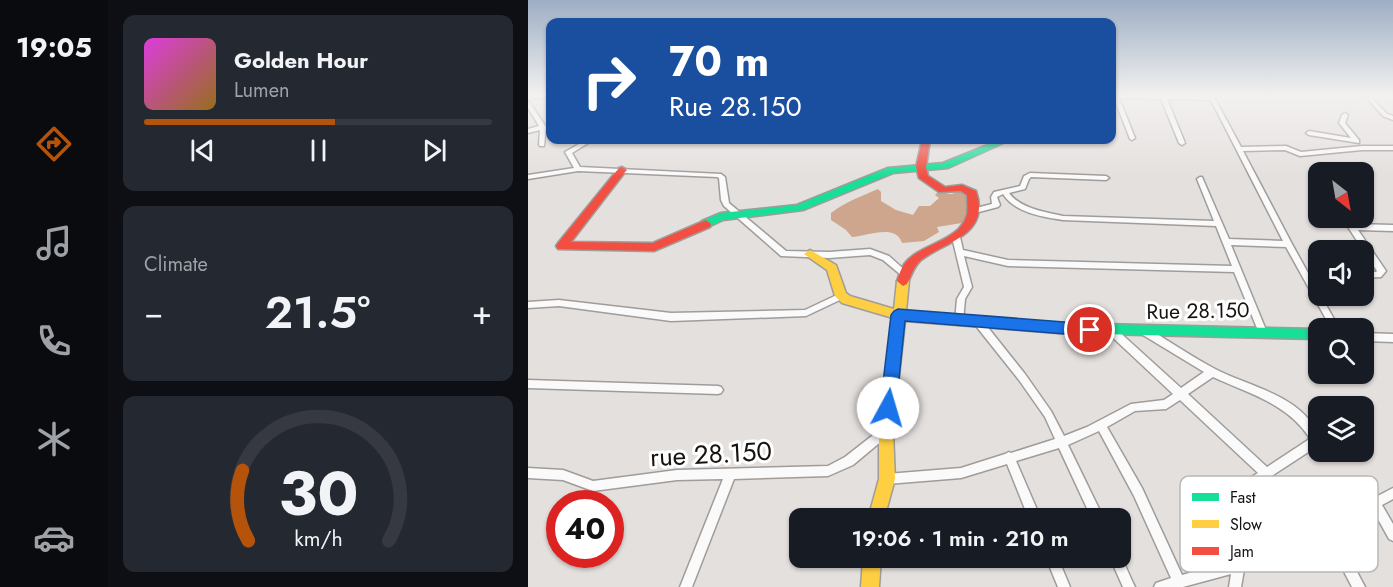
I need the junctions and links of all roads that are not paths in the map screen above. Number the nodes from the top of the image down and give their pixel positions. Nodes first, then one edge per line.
1 (540, 122) edge
2 (1125, 122) edge
3 (1173, 122) edge
4 (1226, 122) edge
5 (1342, 122) edge
6 (543, 127) junction
7 (528, 131) edge
8 (1309, 133) dead end
9 (1132, 138) dead end
10 (1357, 141) junction
11 (1182, 143) dead end
12 (583, 144) edge
13 (925, 144) edge
14 (997, 144) edge
15 (542, 145) dead end
16 (1240, 148) junction
17 (1362, 148) junction
18 (1393, 148) edge
19 (921, 167) junction
20 (578, 169) junction
21 (621, 170) junction
22 (528, 177) edge
23 (1106, 178) dead end
24 (1200, 179) dead end
25 (1005, 192) junction
26 (975, 211) junction
27 (739, 213) junction
28 (1219, 224) junction
29 (1374, 228) edge
30 (1393, 228) edge
31 (956, 237) junction
32 (1226, 242) junction
33 (1288, 244) junction
34 (959, 252) junction
35 (810, 254) junction
36 (1374, 259) edge
37 (1237, 269) junction
38 (904, 273) junction
39 (1374, 275) edge
40 (841, 296) junction
41 (528, 305) edge
42 (898, 315) junction
43 (1329, 318) edge
44 (958, 321) junction
45 (979, 323) junction
46 (1262, 330) junction
47 (1113, 332) junction
48 (1145, 332) junction
49 (1308, 333) edge
50 (1374, 337) edge
51 (1393, 338) edge
52 (1212, 372) junction
53 (528, 384) edge
54 (718, 390) dead end
55 (1183, 394) junction
56 (1101, 425) junction
57 (886, 431) junction
58 (1063, 442) junction
59 (1009, 457) junction
60 (528, 473) edge
61 (1266, 473) junction
62 (730, 476) junction
63 (1262, 476) edge
64 (887, 479) junction
65 (1393, 493) edge
66 (1378, 503) edge
67 (879, 508) edge
68 (1030, 508) edge
69 (1093, 508) edge
70 (1378, 508) edge
71 (1393, 535) edge
72 (871, 568) edge
73 (1056, 568) edge
74 (1120, 568) edge
75 (1216, 572) edge
76 (1238, 572) edge
77 (1351, 572) edge
78 (1179, 582) junction
79 (686, 587) edge
80 (870, 587) edge
81 (1064, 587) edge
82 (1129, 587) edge
83 (1160, 587) edge
84 (1234, 587) edge
85 (1359, 587) edge

1 - 6 street
2 - 9 street
3 - 11 street
4 - 16 street
5 - 10 street
6 - 7 street
6 - 15 street
8 - 10 street
10 - 17 street
12 - 20 street
13 - 19 street
14 - 19 street
16 - 17 street
16 - 33 street
17 - 18 street
19 - 26 street
19 - 27 street
20 - 21 street
20 - 22 street
21 - 27 street
21 - 27 street
23 - 25 street
24 - 28 street
25 - 26 street
25 - 28 street
26 - 31 street
27 - 35 street
28 - 32 street
29 - 30 street
31 - 34 street
31 - 38 street
32 - 33 street
32 - 37 street
33 - 43 street
34 - 37 street
34 - 44 street
35 - 38 street
35 - 40 street
36 - 39 street
37 - 46 street
38 - 42 street
40 - 41 street
40 - 42 street
42 - 44 street, Rue 28.150
42 - 57 street
44 - 45 street, Rue 28.150
45 - 47 street, Rue 28.150
45 - 58 street
46 - 48 street, Rue 28.150
46 - 49 street, Rue 28.150
47 - 48 street, Rue 28.150
47 - 55 street
48 - 52 street
50 - 51 street
52 - 55 street
52 - 61 street
53 - 54 street
55 - 56 street
55 - 61 street
56 - 58 street
56 - 78 street
57 - 62 street, rue 28.150
57 - 64 street
58 - 59 street
58 - 69 street
59 - 64 street
59 - 68 street
60 - 62 street, rue 28.150
61 - 63 street
62 - 79 street
64 - 67 street
65 - 66 street
70 - 71 street
72 - 80 street
73 - 81 street
74 - 82 street
75 - 78 street
76 - 84 street
77 - 85 street
78 - 83 street

